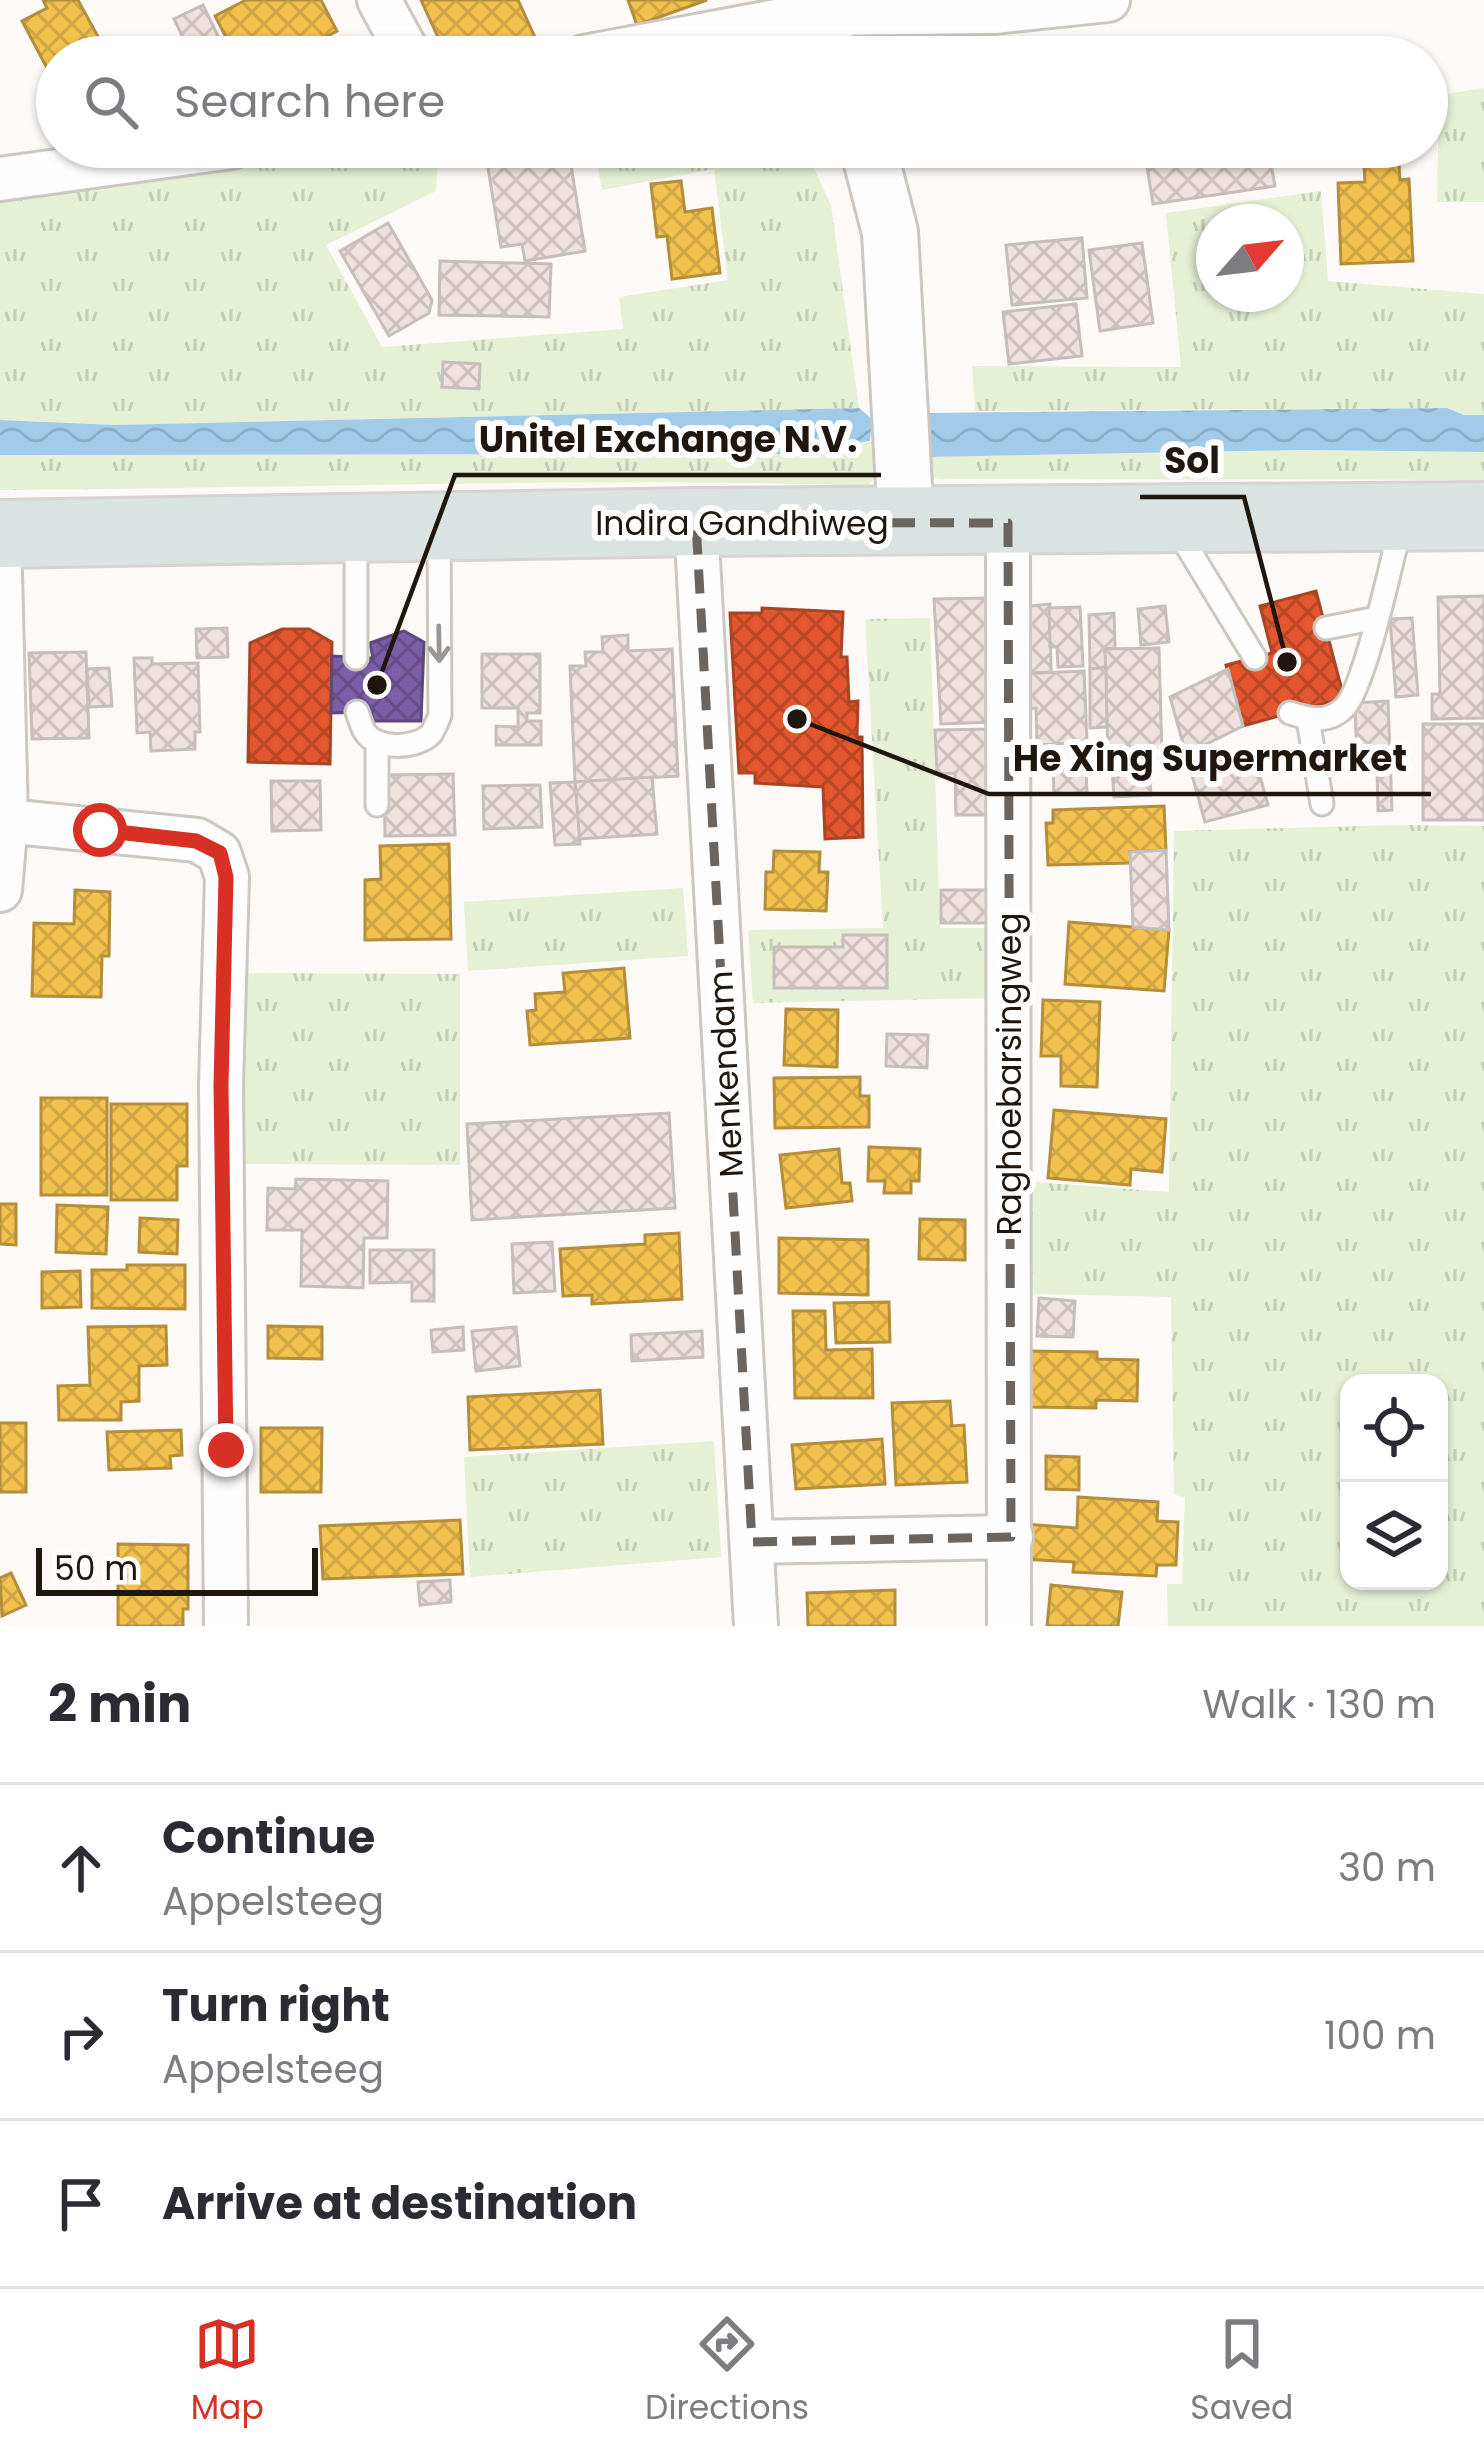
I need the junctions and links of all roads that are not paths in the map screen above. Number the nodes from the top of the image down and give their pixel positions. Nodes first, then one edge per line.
1 (379, 0) edge
2 (1108, 0) edge
3 (818, 24) edge
4 (399, 36) edge
5 (733, 36) edge
6 (80, 168) edge
7 (873, 168) edge
8 (0, 179) edge
9 (905, 503) junction
10 (1484, 516) edge
11 (1402, 518) junction
12 (1171, 521) junction
13 (696, 522) junction
14 (1008, 523) junction
15 (440, 526) junction
16 (356, 528) junction
17 (0, 534) edge
18 (0, 572) edge
19 (1377, 617) junction
20 (1326, 628) dead end
21 (1258, 649) dead end
22 (356, 658) dead end
23 (1363, 663) junction
24 (1336, 668) dead end
25 (357, 712) dead end
26 (377, 742) junction
27 (1322, 804) dead end
28 (377, 805) dead end
29 (6, 821) junction
30 (0, 890) edge
31 (1011, 1537) junction
32 (752, 1542) junction
33 (226, 1626) edge
34 (756, 1626) edge
35 (1009, 1626) edge

1 - 4 street
2 - 3 street
3 - 5 street
6 - 8 street
7 - 9 street
9 - 13 main road, Indira Gandhiweg
9 - 14 main road, Indira Gandhiweg
10 - 11 main road, Indira Gandhiweg
11 - 12 main road, Indira Gandhiweg
11 - 19 lane
12 - 14 main road, Indira Gandhiweg
12 - 21 lane
13 - 15 main road, Indira Gandhiweg
13 - 32 street, Menkendam
14 - 31 street, Raghoebarsingweg
15 - 16 main road, Indira Gandhiweg
15 -> 26 lane
16 - 17 main road, Indira Gandhiweg
16 - 22 lane
18 - 29 street
19 - 20 lane
19 - 23 lane
23 - 24 lane
23 - 27 lane
25 - 26 lane
26 - 28 lane
29 - 30 street
29 - 33 street
31 - 32 street
31 - 35 street, Raghoebarsingweg
32 - 34 street, Menkendam

